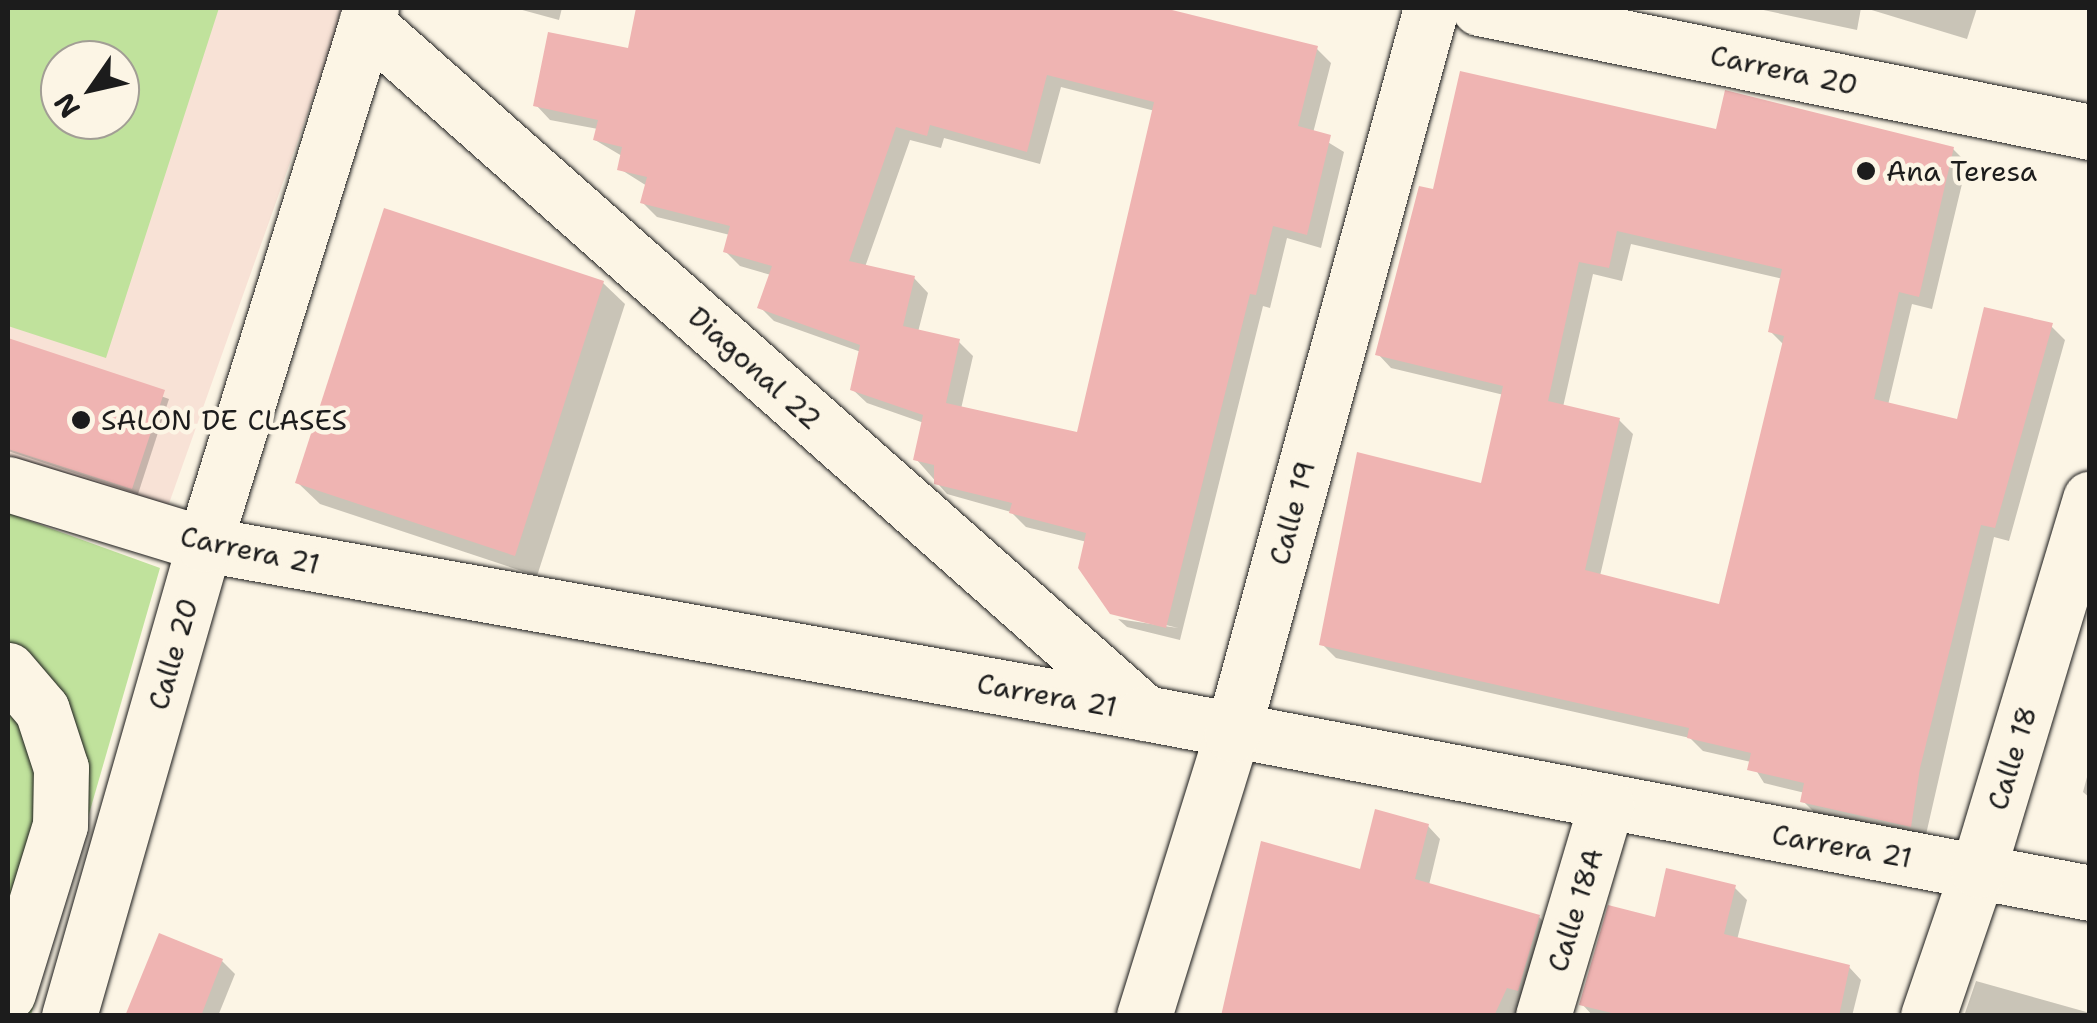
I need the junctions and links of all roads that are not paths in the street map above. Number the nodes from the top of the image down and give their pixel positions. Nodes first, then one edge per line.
1 (1431, 8) edge
2 (1478, 8) edge
3 (368, 15) edge
4 (2090, 132) edge
5 (8, 484) edge
6 (2090, 498) edge
7 (204, 544) junction
8 (8, 670) edge
9 (1144, 713) junction
10 (1232, 734) junction
11 (1606, 804) junction
12 (1978, 870) junction
13 (2090, 893) edge
14 (8, 993) edge
15 (69, 1016) edge
16 (1144, 1016) edge
17 (1543, 1016) edge
18 (1928, 1016) edge

1 - 10 street, Calle 19
2 - 4 street, Carrera 20
3 - 7 street, Calle 20
3 - 9 street, Diagonal 22
5 - 7 street, Carrera 21
6 - 12 street, Calle 18
7 - 9 street, Carrera 21
7 - 15 street, Calle 20
8 - 14 street
9 - 10 street, Carrera 21
10 - 11 street, Carrera 21
10 - 16 street, Calle 19
11 - 12 street, Carrera 21
11 - 17 street, Calle 18A
12 - 13 street, Carrera 21
12 - 18 street, Calle 18

